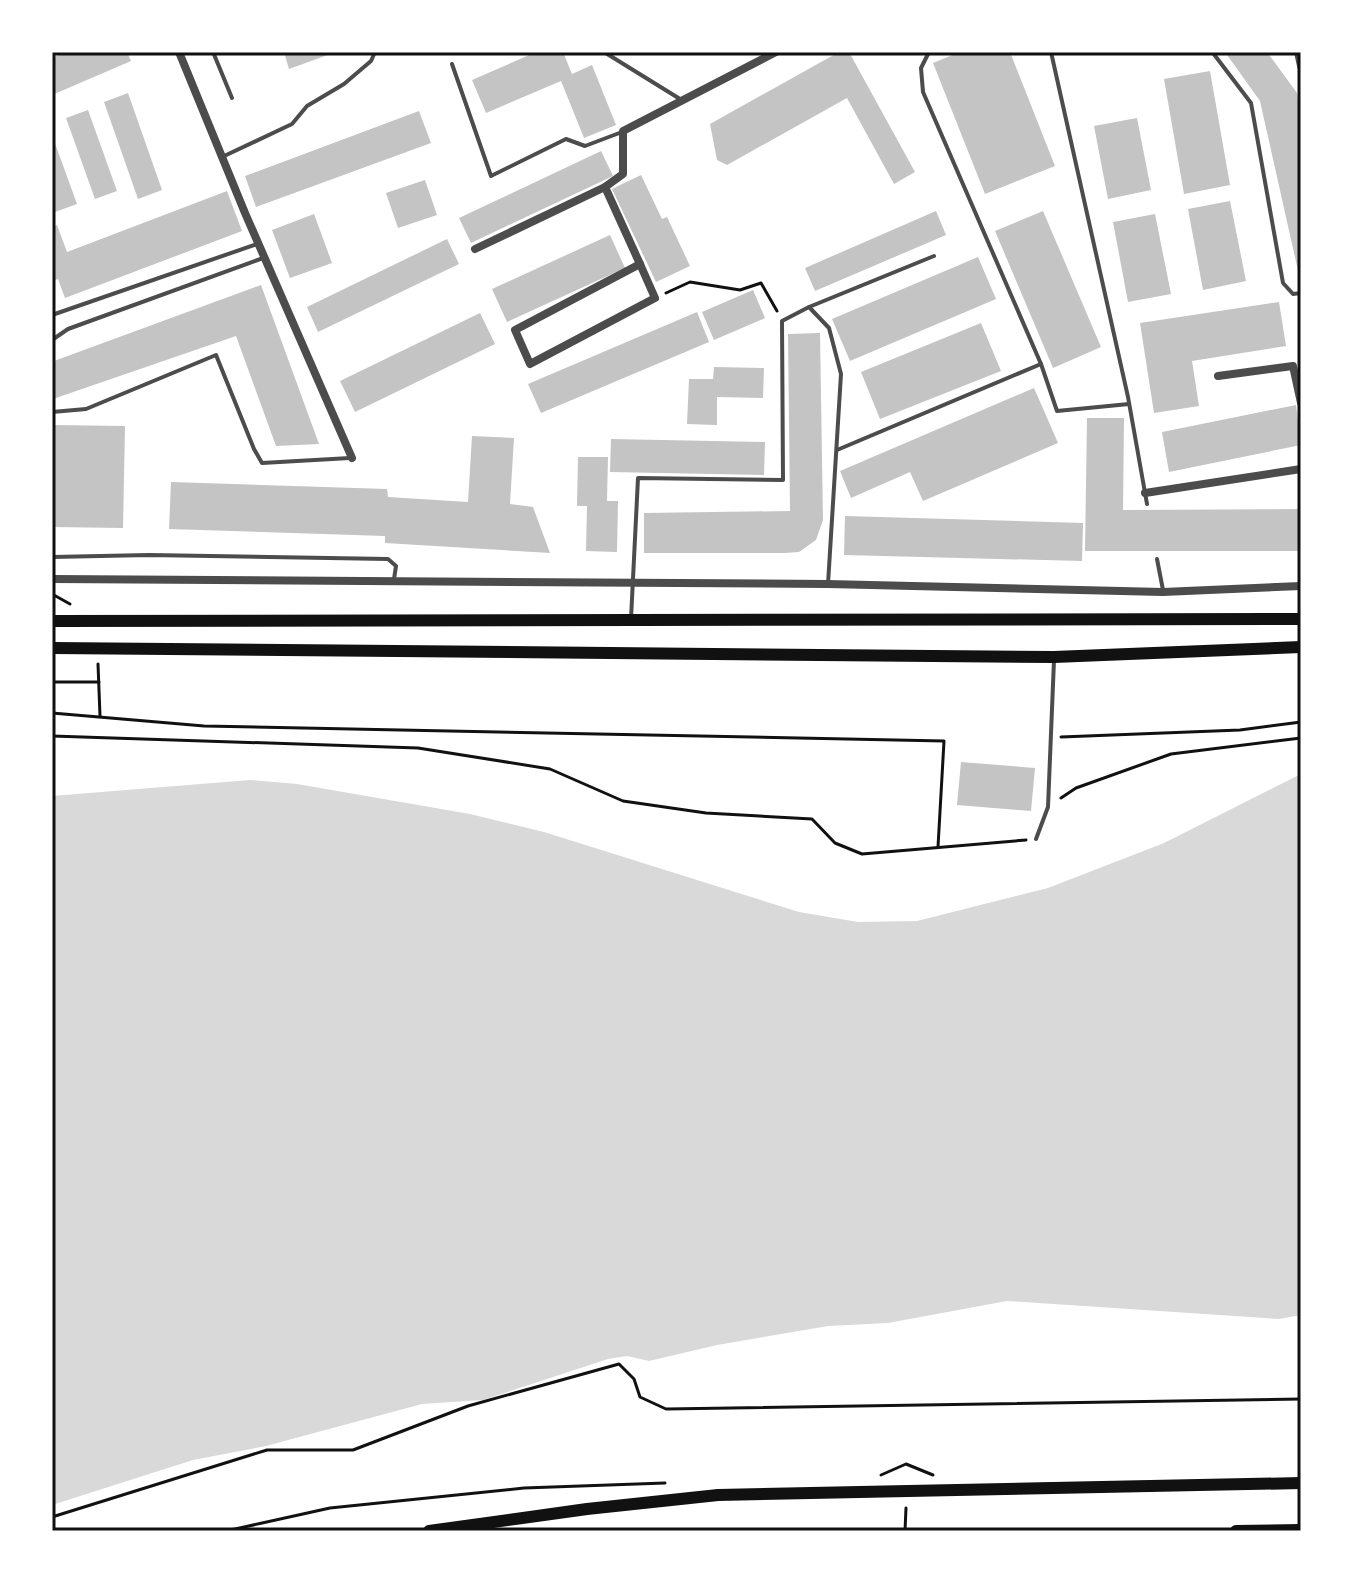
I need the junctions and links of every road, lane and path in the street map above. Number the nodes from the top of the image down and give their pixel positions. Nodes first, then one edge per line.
1 (179, 52) edge
2 (213, 52) edge
3 (375, 52) edge
4 (604, 52) edge
5 (776, 52) edge
6 (929, 52) edge
7 (1051, 52) edge
8 (1209, 52) edge
9 (1298, 52) edge
10 (452, 64) dead end
11 (1301, 66) edge
12 (232, 98) dead end
13 (682, 100) junction
14 (623, 131) junction
15 (222, 157) junction
16 (605, 187) junction
17 (259, 243) junction
18 (475, 249) dead end
19 (934, 256) dead end
20 (265, 257) junction
21 (640, 264) junction
22 (1301, 293) edge
23 (655, 298) junction
24 (809, 307) junction
25 (52, 315) edge
26 (782, 321) junction
27 (52, 340) edge
28 (1041, 364) junction
29 (1218, 376) dead end
30 (1301, 403) edge
31 (1129, 404) junction
32 (52, 412) edge
33 (836, 451) junction
34 (352, 458) joint
35 (1301, 469) edge
36 (1145, 493) junction
37 (1147, 504) dead end
38 (52, 557) edge
39 (1157, 559) dead end
40 (52, 579) edge
41 (393, 582) junction
42 (633, 584) junction
43 (828, 584) junction
44 (1301, 586) edge
45 (1163, 592) junction
46 (1301, 619) edge
47 (52, 621) edge
48 (631, 621) junction
49 (1301, 647) edge
50 (52, 648) edge
51 (98, 648) junction
52 (1054, 657) junction
53 (52, 682) edge
54 (99, 682) junction
55 (52, 713) edge
56 (100, 717) junction
57 (1301, 722) edge
58 (52, 736) edge
59 (1051, 737) junction
60 (1301, 738) edge
61 (1048, 807) junction
62 (1036, 839) joint
63 (938, 847) junction
64 (1301, 1399) edge
65 (674, 1483) dead end
66 (1301, 1483) edge
67 (52, 1517) edge
68 (1301, 1530) edge
69 (226, 1531) edge
70 (429, 1531) edge
71 (1236, 1531) edge

1 - 15 street
2 - 12 lane
3 - 15 lane
4 - 13 lane
5 - 13 street
6 - 28 lane
7 - 31 lane
8 - 22 lane
9 - 11 street
10 - 14 lane
13 - 14 street
14 - 16 street
15 - 17 street
16 - 18 street
16 - 21 street
17 - 20 street
17 - 25 lane
19 - 24 lane
20 - 27 lane
20 - 34 street
21 - 23 street
21 - 23 street
23 - 26 path
24 - 26 lane
24 - 33 lane
26 - 42 lane
28 - 31 lane
28 - 33 lane
29 - 30 street
31 - 36 lane
32 - 34 lane
33 - 43 lane
35 - 36 street
36 - 37 lane
38 - 41 lane
39 - 45 lane
40 - 41 street
41 - 42 street
42 - 43 street
42 - 48 lane
43 - 45 street
44 - 45 street
46 - 48 main road
47 - 48 main road
49 - 52 main road
50 - 51 main road
51 - 52 main road
51 - 54 path
52 - 59 lane
53 - 54 path
54 - 56 path
55 - 56 path
56 - 63 path
57 - 59 path
58 - 63 path
59 - 61 lane
60 - 61 path
61 - 62 lane
62 - 63 path
64 - 67 path
65 - 69 path
66 - 70 main road
68 - 71 main road

